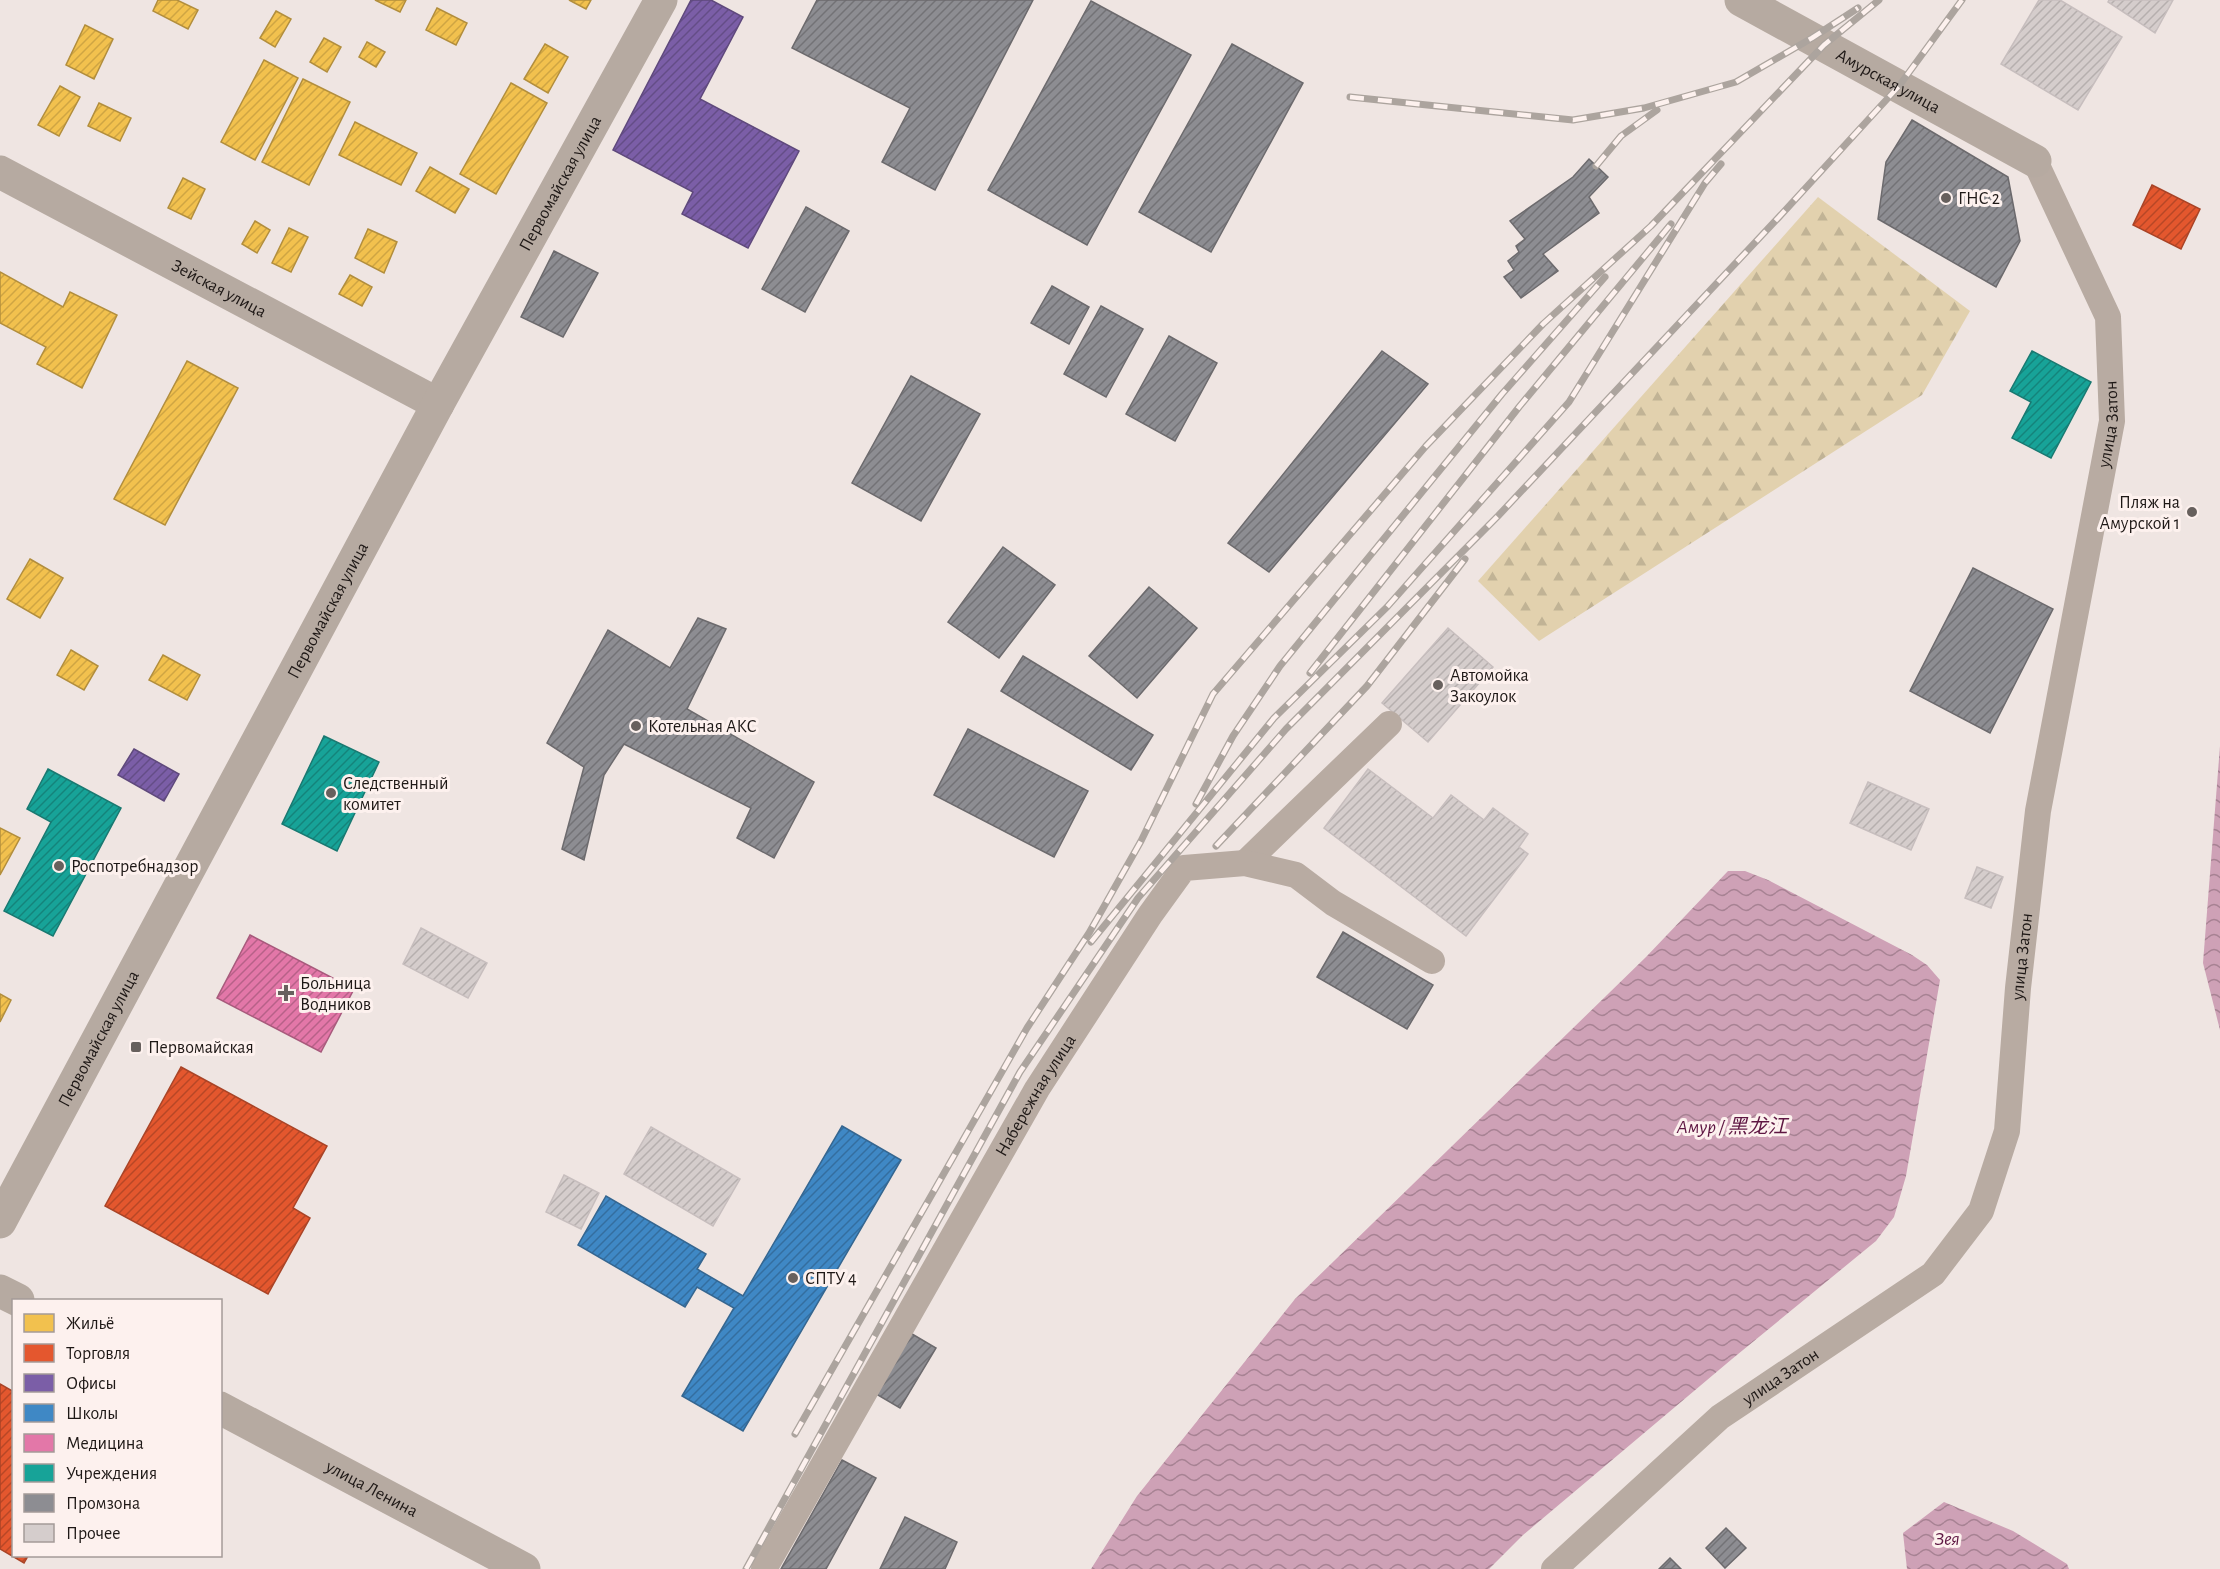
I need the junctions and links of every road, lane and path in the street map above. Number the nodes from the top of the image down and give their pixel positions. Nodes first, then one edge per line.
1 (661, 0) edge
2 (1741, 0) edge
3 (2035, 161) joint
4 (0, 172) edge
5 (438, 404) junction
6 (1389, 724) dead end
7 (1245, 862) junction
8 (1432, 961) dead end
9 (0, 1222) edge
10 (0, 1291) edge
11 (16, 1299) edge
12 (222, 1409) edge
13 (524, 1569) edge
14 (764, 1569) edge
15 (1554, 1569) edge

1 - 5 street, Первомайская улица
2 - 3 street, Амурская улица
3 - 15 street, улица Затон
4 - 5 street, Зейская улица
5 - 9 street, Первомайская улица
6 - 7 street
7 - 8 street, Набережная улица
7 - 14 street, Набережная улица
10 - 11 street
12 - 13 street, улица Ленина

